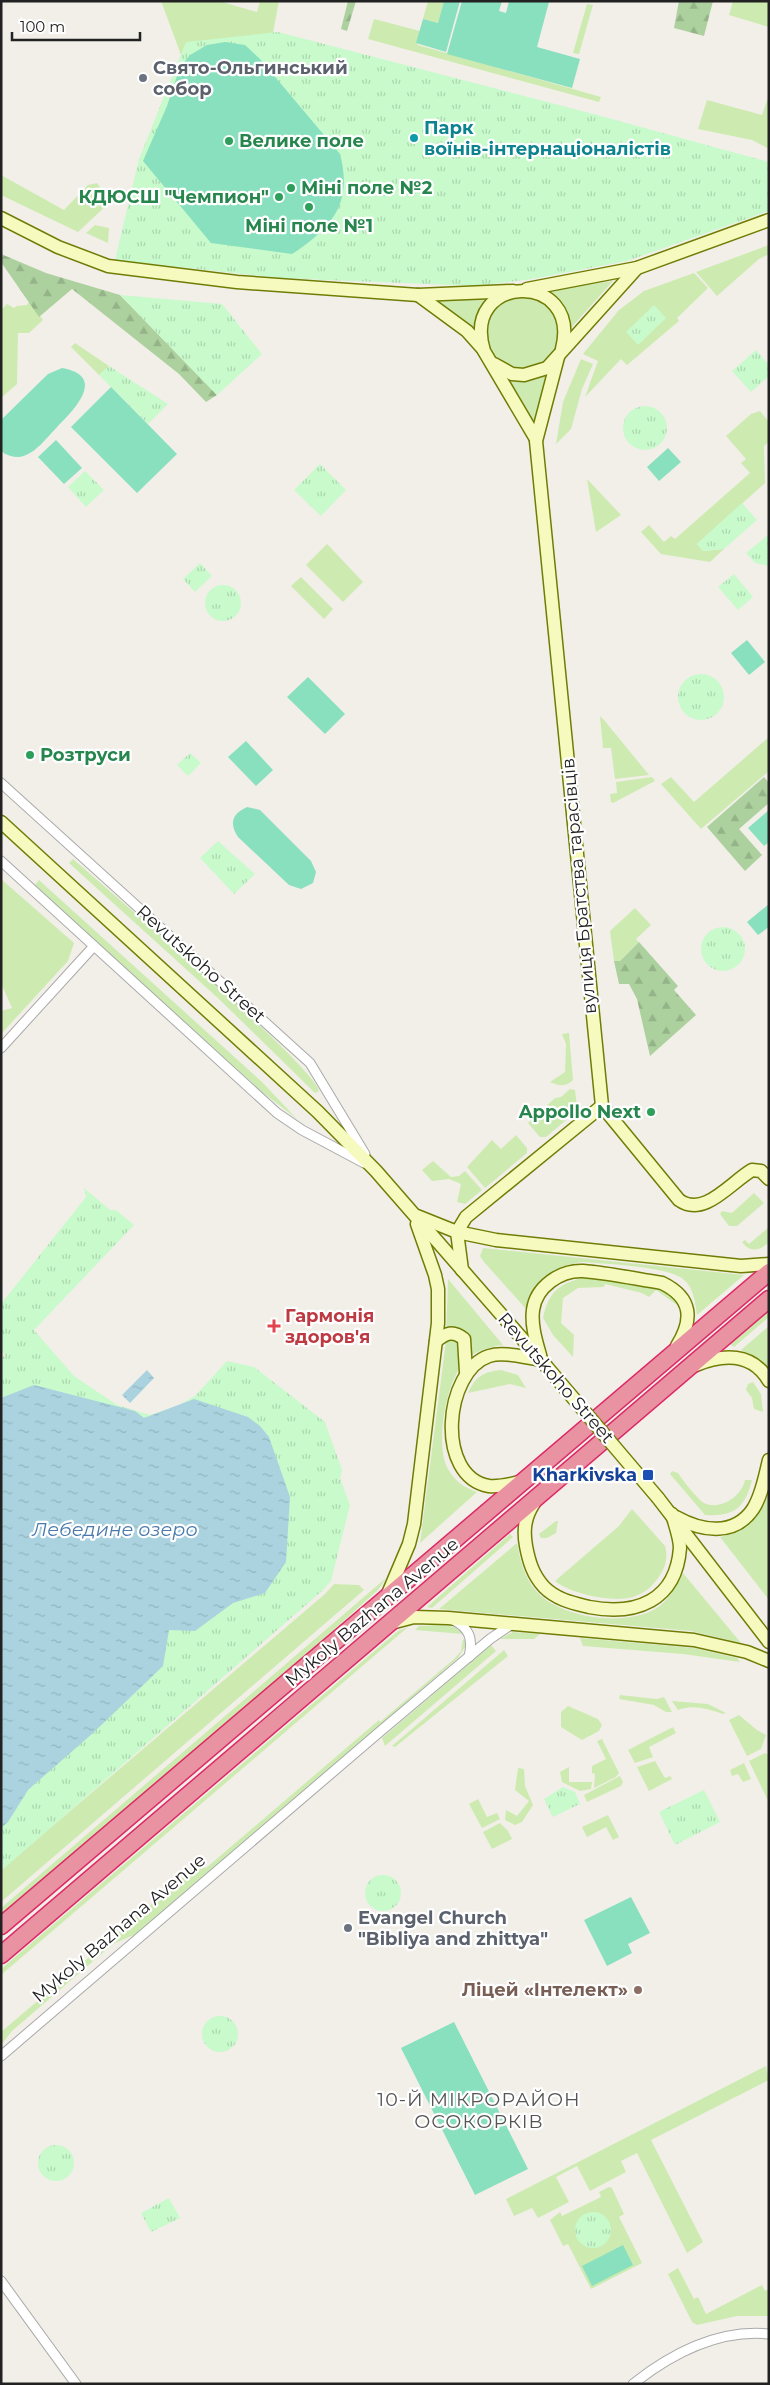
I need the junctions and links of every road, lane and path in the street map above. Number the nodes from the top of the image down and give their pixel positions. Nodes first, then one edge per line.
1 (1, 218) edge
2 (769, 220) edge
3 (637, 268) junction
4 (518, 290) junction
5 (418, 295) junction
6 (560, 353) junction
7 (488, 356) junction
8 (536, 439) junction
9 (1, 783) edge
10 (1, 822) edge
11 (1, 861) edge
12 (94, 946) junction
13 (1, 1048) edge
14 (602, 1106) junction
15 (372, 1168) junction
16 (769, 1179) edge
17 (413, 1214) junction
18 (457, 1232) junction
19 (769, 1264) edge
20 (462, 1270) junction
21 (769, 1272) edge
22 (769, 1300) edge
23 (436, 1342) junction
24 (674, 1352) junction
25 (544, 1363) junction
26 (687, 1369) junction
27 (466, 1372) junction
28 (769, 1381) edge
29 (769, 1460) edge
30 (525, 1480) junction
31 (538, 1497) junction
32 (672, 1514) junction
33 (387, 1597) junction
34 (448, 1618) junction
35 (389, 1623) junction
36 (512, 1624) junction
37 (769, 1642) edge
38 (469, 1657) junction
39 (769, 1661) edge
40 (1, 1926) edge
41 (1, 1955) edge
42 (1, 2056) edge
43 (1, 2281) edge
44 (769, 2334) edge
45 (76, 2384) edge
46 (633, 2384) edge

1 - 5 street
2 - 3 street
3 - 4 street
3 - 6 street
4 - 5 street
4 - 6 street
4 - 7 street
5 - 7 street
6 - 7 street
6 - 8 street, вулиця Братства тарасівців
7 - 8 street, вулиця Братства тарасівців
8 - 14 street, вулиця Братства тарасівців
9 - 15 street, Revutskoho Street
10 - 15 street, Revutskoho Street
11 - 12 street, Revutskoho Street
12 - 13 street
12 - 15 street, Revutskoho Street
14 - 16 street
14 - 18 street
15 - 17 street, Revutskoho Street
17 - 18 street
17 - 20 street, Revutskoho Street
17 - 23 street
18 - 19 street
18 - 20 street
20 - 25 street, Revutskoho Street
21 - 24 highway, Mykoly Bazhana Avenue
22 - 26 highway, Mykoly Bazhana Avenue
23 - 27 street
23 - 33 street
24 - 25 street
24 - 30 highway, Mykoly Bazhana Avenue
25 - 27 street
25 - 32 street, Revutskoho Street, bridge
26 - 28 street
26 - 31 highway, Mykoly Bazhana Avenue
27 - 30 street
29 - 32 street
30 - 33 highway, Mykoly Bazhana Avenue
31 - 32 street
31 - 35 highway, Mykoly Bazhana Avenue
32 - 37 street, Revutskoho Street
33 - 40 highway, Mykoly Bazhana Avenue
34 - 35 street
34 - 36 street
34 - 38 street
35 - 41 highway, Mykoly Bazhana Avenue
36 - 38 street, Mykoly Bazhana Avenue
36 - 39 street
38 - 42 street, Mykoly Bazhana Avenue
43 - 45 street
44 - 46 street

